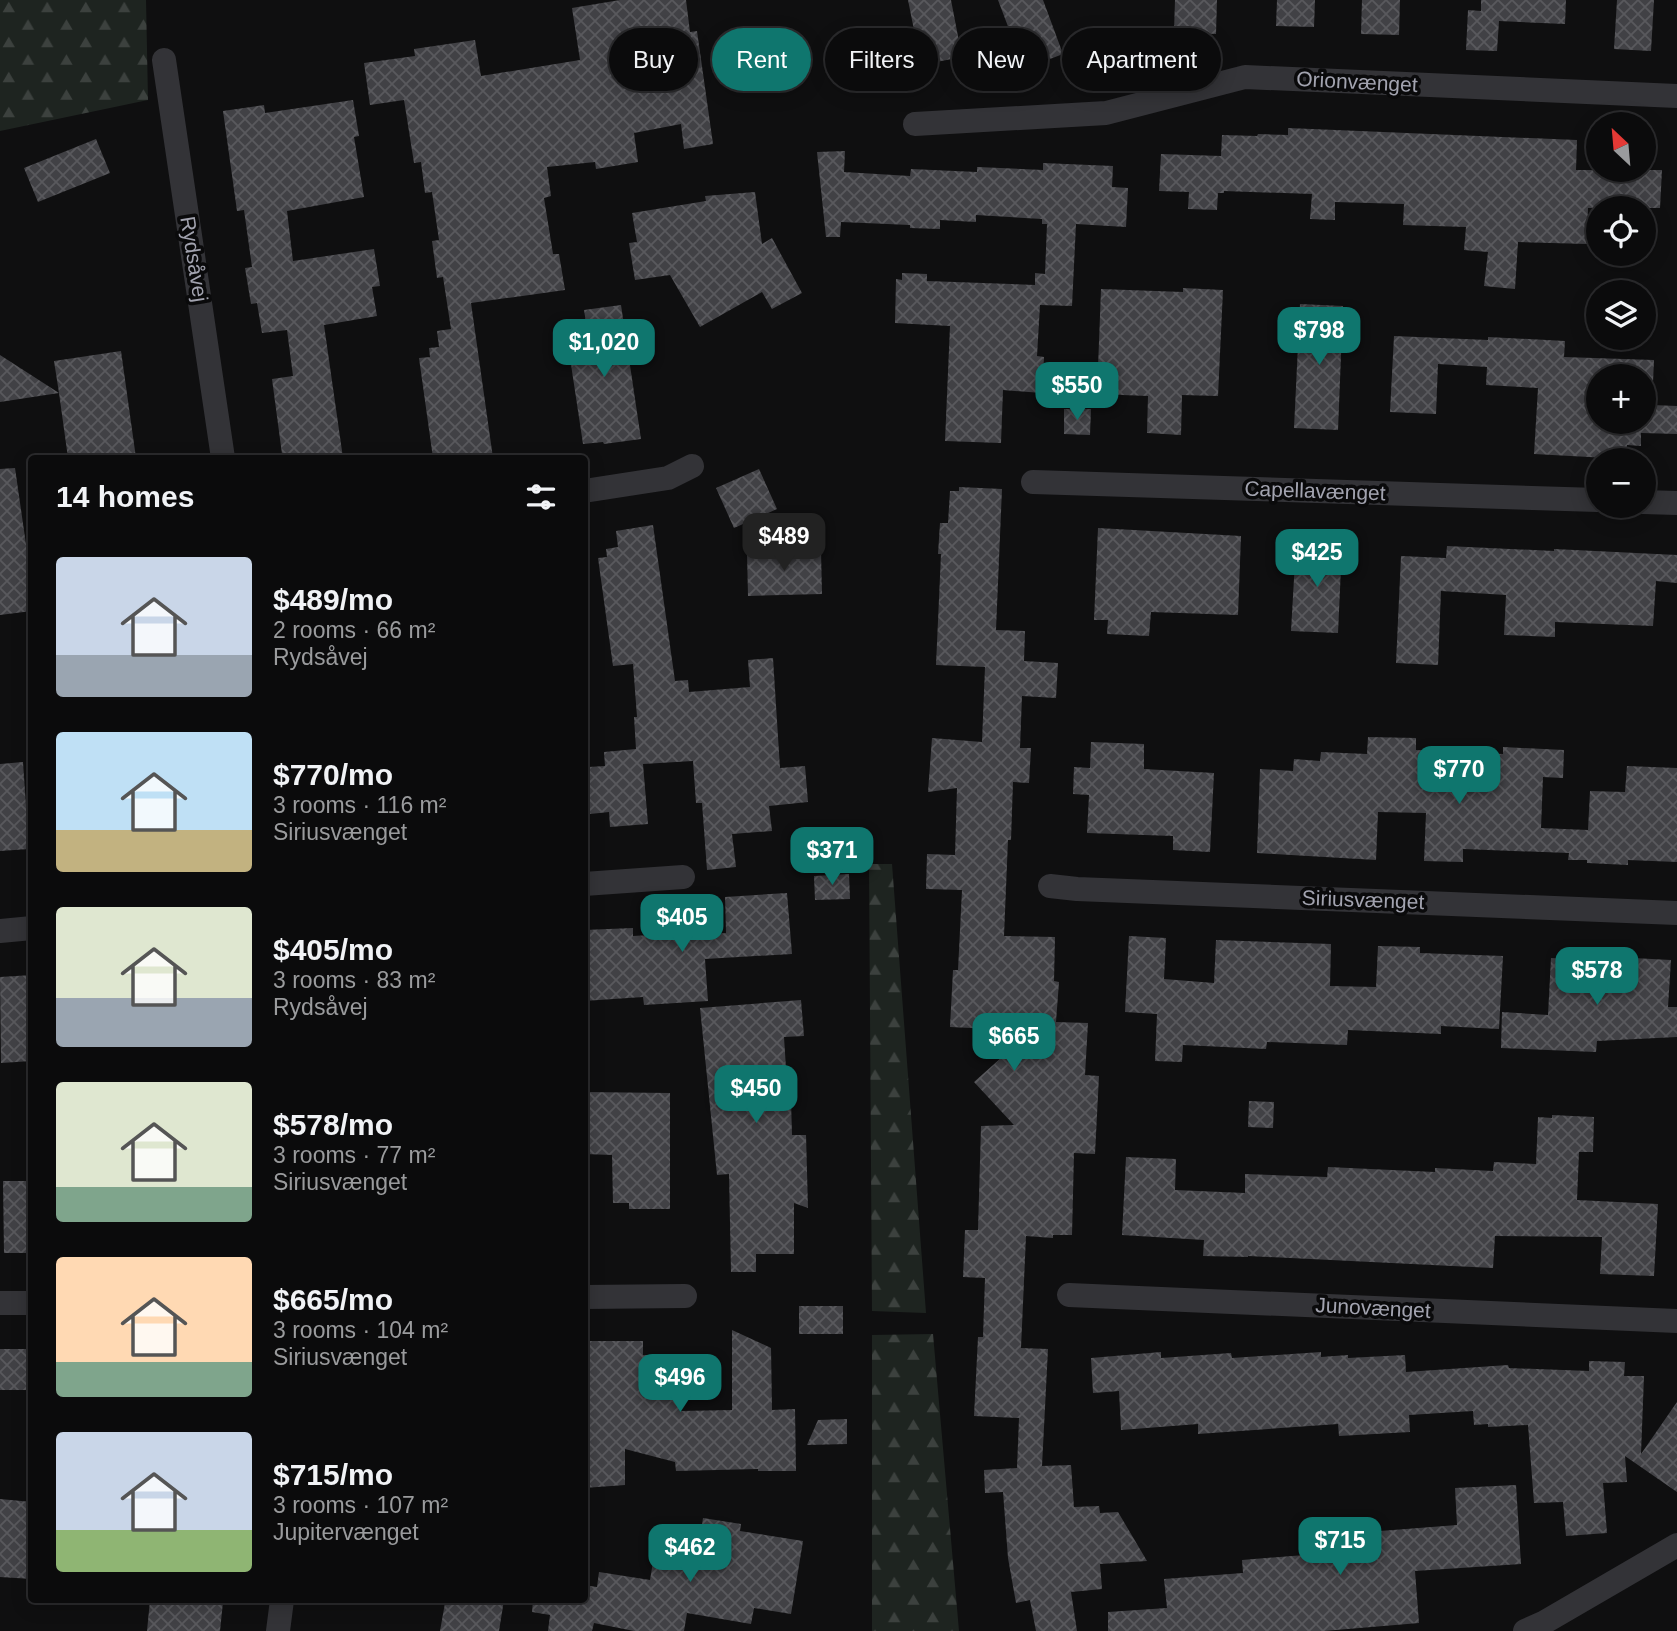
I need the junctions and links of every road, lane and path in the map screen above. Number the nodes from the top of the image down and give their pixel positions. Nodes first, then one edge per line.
1 (164, 60) dead end
2 (1677, 96) edge
3 (915, 124) dead end
4 (223, 455) edge
5 (692, 466) dead end
6 (1033, 482) dead end
7 (588, 490) edge
8 (1586, 500) edge
9 (1656, 502) edge
10 (1677, 503) edge
11 (684, 877) dead end
12 (588, 884) edge
13 (1049, 886) dead end
14 (1677, 913) edge
15 (28, 928) edge
16 (0, 931) edge
17 (1069, 1295) dead end
18 (685, 1296) dead end
19 (588, 1297) edge
20 (0, 1303) edge
21 (28, 1303) edge
22 (1677, 1321) edge
23 (1677, 1545) edge
24 (282, 1603) edge
25 (278, 1631) edge
26 (1525, 1631) edge

1 - 4 street, Rydsåvej
2 - 3 street, Orionvænget
5 - 7 street
6 - 8 street, Capellavænget
9 - 10 street
11 - 12 street
13 - 14 street, Siriusvænget
15 - 16 street
17 - 22 street, Junovænget
18 - 19 street
20 - 21 street
23 - 26 street
24 - 25 street

